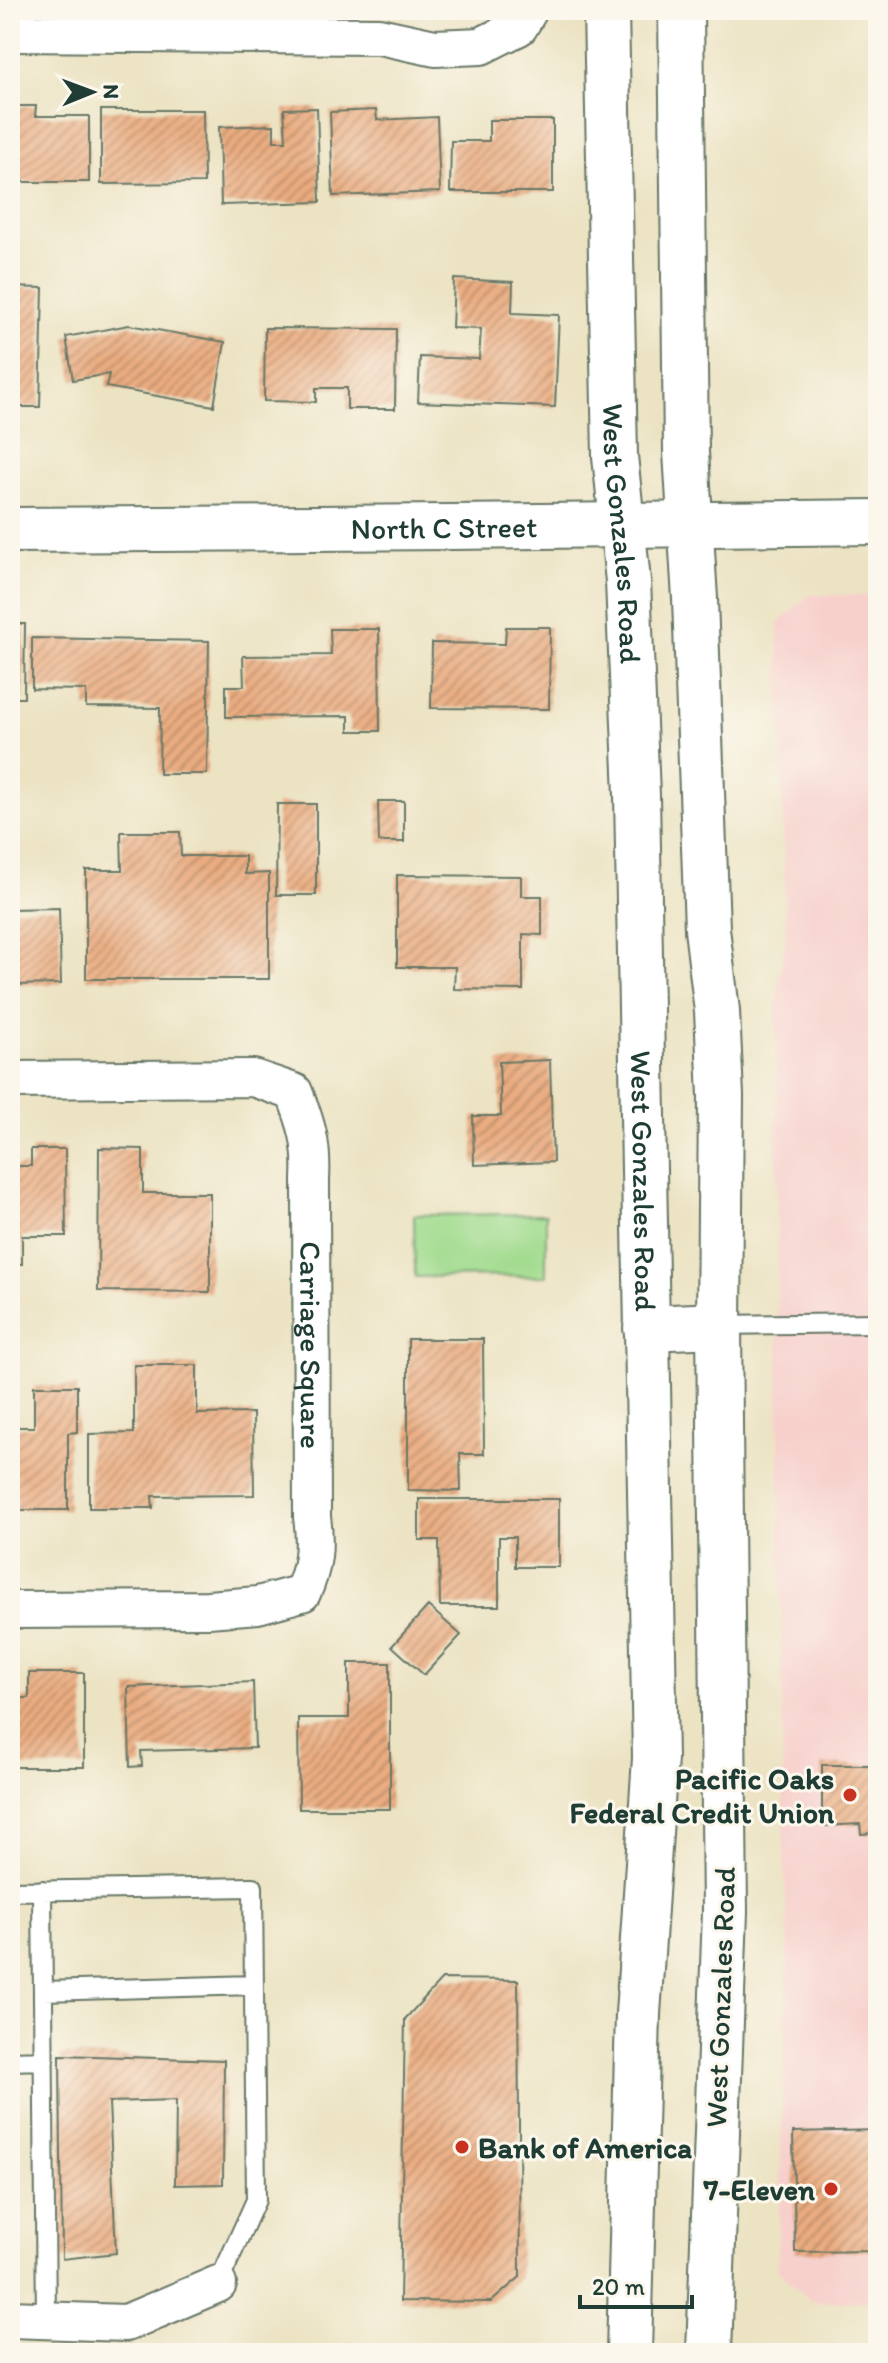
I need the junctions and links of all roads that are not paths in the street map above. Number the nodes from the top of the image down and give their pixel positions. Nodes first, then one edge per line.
1 (606, 10) edge
2 (681, 10) edge
3 (524, 19) edge
4 (30, 25) edge
5 (878, 522) edge
6 (621, 523) junction
7 (691, 525) junction
8 (10, 530) edge
9 (10, 1080) edge
10 (878, 1323) edge
11 (719, 1325) junction
12 (646, 1328) junction
13 (10, 1610) edge
14 (42, 1890) junction
15 (10, 1891) edge
16 (254, 1985) junction
17 (43, 1991) junction
18 (44, 2060) junction
19 (10, 2061) edge
20 (218, 2284) joint
21 (10, 2319) edge
22 (46, 2320) junction
23 (629, 2353) edge
24 (709, 2353) edge

1 - 6 main road, West Gonzales Road
2 - 7 main road, West Gonzales Road
3 - 4 street
5 - 7 main road, North C Street
6 - 7 main road, North C Street
6 - 8 main road, North C Street
6 - 12 main road, West Gonzales Road
7 - 11 main road, West Gonzales Road
9 - 13 street, Carriage Square
10 - 11 lane
11 - 12 main road
11 - 24 main road, West Gonzales Road
12 - 23 main road, West Gonzales Road
14 - 15 lane
14 - 16 lane
14 - 17 lane
16 - 17 lane
16 - 20 lane
17 - 18 lane
18 - 19 lane
18 - 22 lane
20 - 22 street
21 - 22 street

